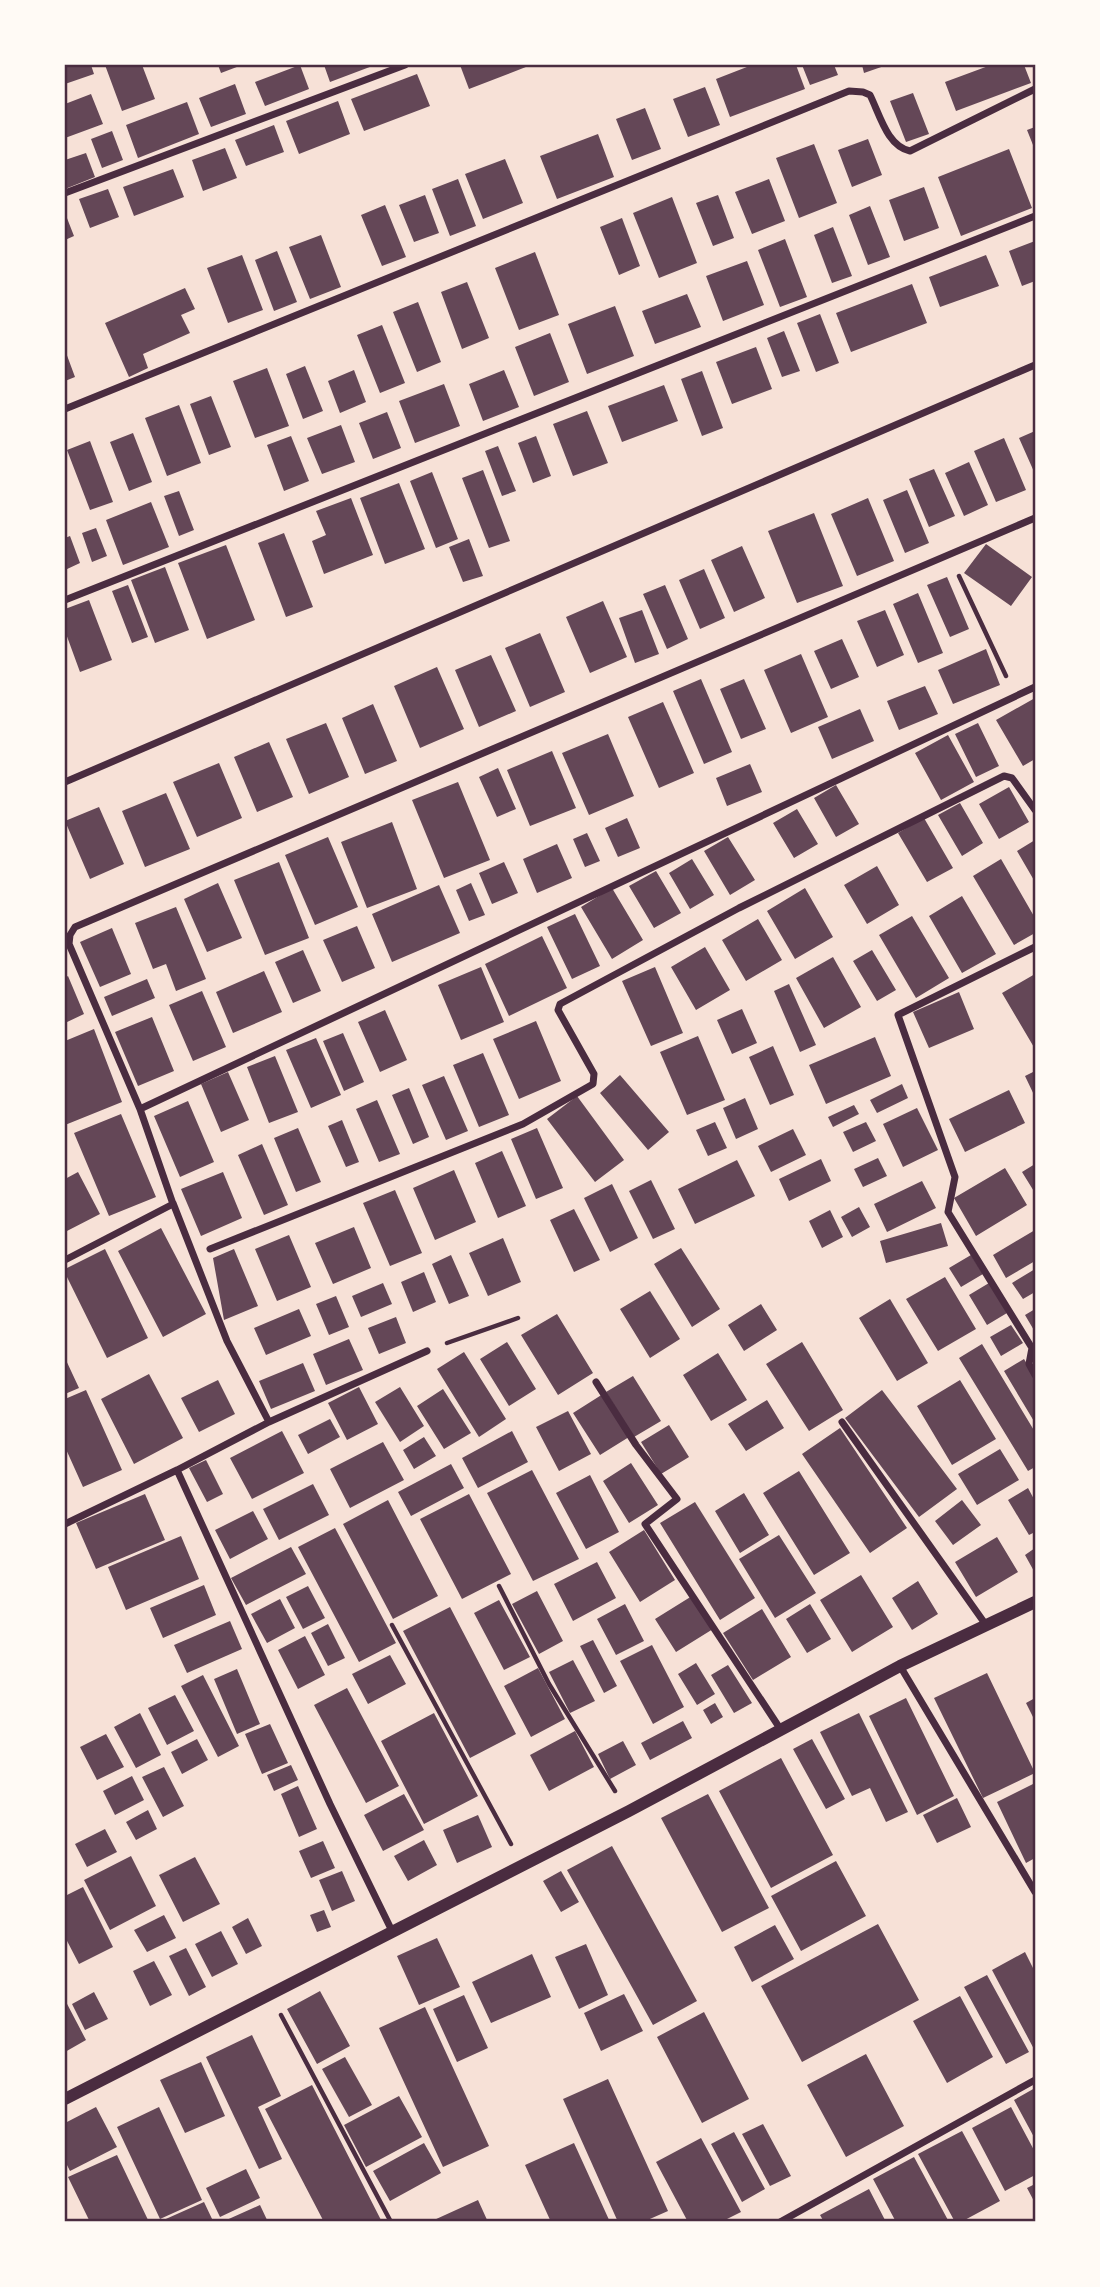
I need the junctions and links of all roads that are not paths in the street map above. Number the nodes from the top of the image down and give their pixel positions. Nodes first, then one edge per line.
1 (405, 65) edge
2 (1035, 89) edge
3 (65, 193) edge
4 (1035, 216) edge
5 (1035, 365) edge
6 (65, 410) edge
7 (1035, 518) edge
8 (65, 600) edge
9 (1035, 687) edge
10 (65, 782) edge
11 (1035, 810) edge
12 (1035, 947) edge
13 (139, 1109) junction
14 (172, 1201) junction
15 (210, 1249) dead end
16 (65, 1260) edge
17 (427, 1351) road end
18 (1035, 1375) edge
19 (596, 1382) dead end
20 (269, 1422) junction
21 (842, 1422) dead end
22 (177, 1470) junction
23 (65, 1524) edge
24 (1035, 1602) edge
25 (986, 1625) junction
26 (900, 1666) junction
27 (781, 1730) junction
28 (1035, 1892) edge
29 (393, 1933) junction
30 (1035, 2080) edge
31 (65, 2099) edge
32 (780, 2222) edge

1 - 3 street
2 - 6 street
4 - 8 street
5 - 10 street
7 - 13 street
9 - 13 street
11 - 15 street
12 - 18 street
13 - 14 street
14 - 16 street
14 - 20 street
17 - 20 street
19 - 27 street
20 - 22 street
21 - 25 street
22 - 23 street
22 - 29 street
24 - 25 street
25 - 26 street
26 - 27 street
26 - 28 street
27 - 29 street
29 - 31 street
30 - 32 street

